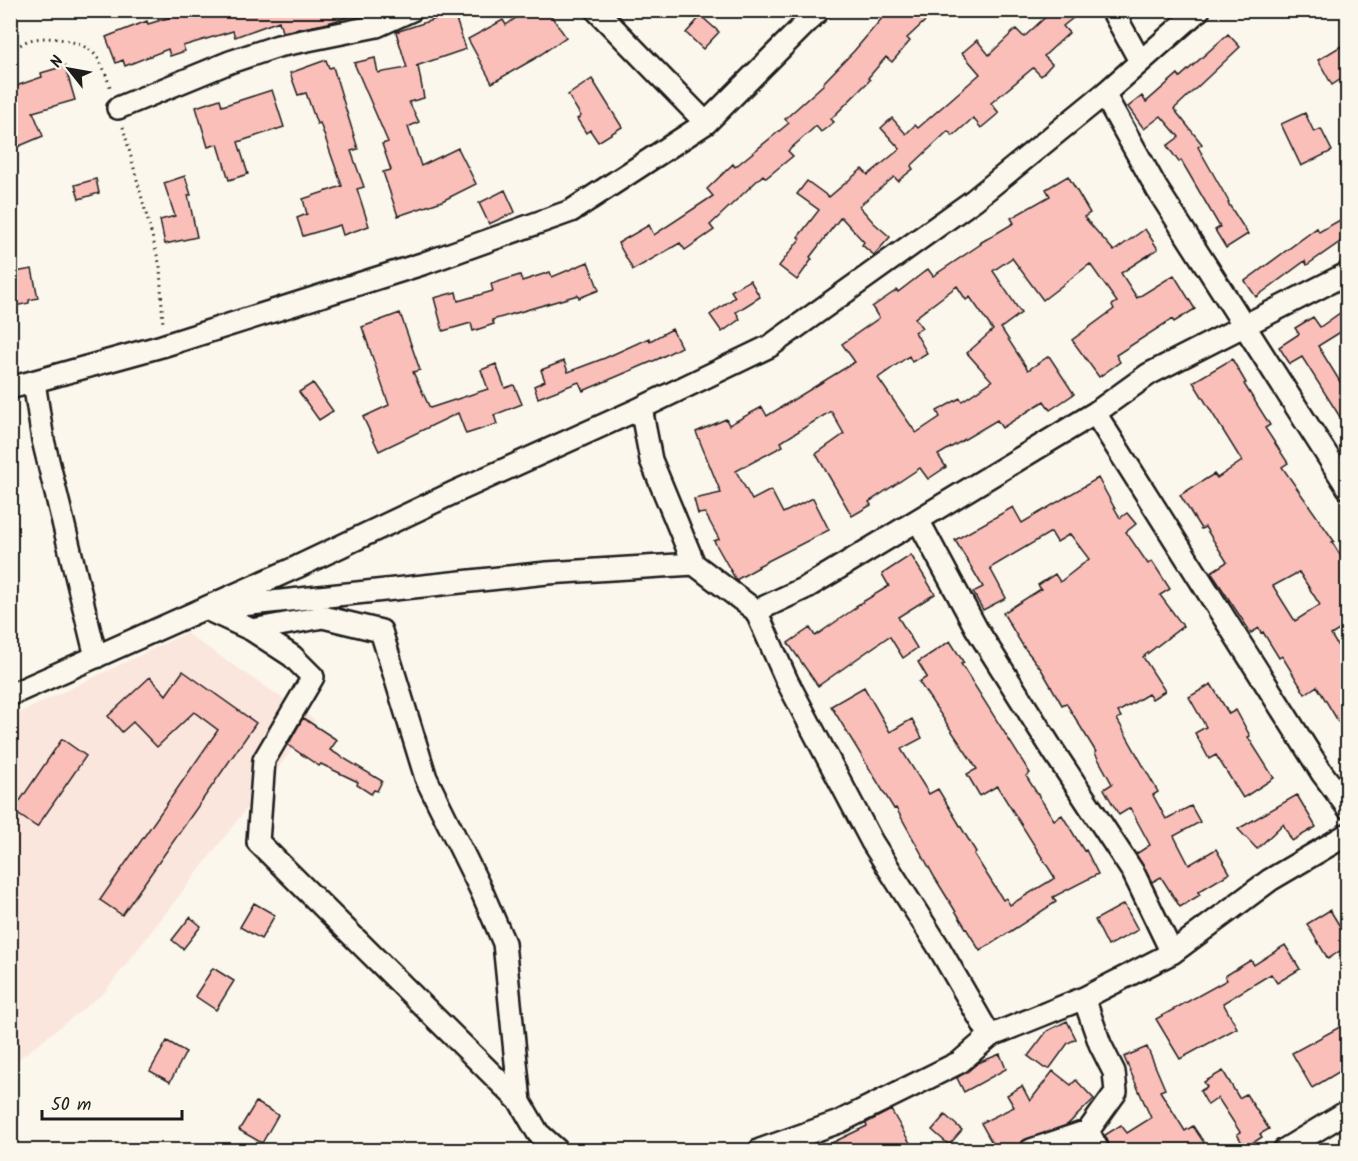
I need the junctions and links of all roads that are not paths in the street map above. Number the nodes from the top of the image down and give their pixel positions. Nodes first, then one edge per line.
1 (412, 10) edge
2 (596, 10) edge
3 (819, 10) edge
4 (1112, 10) edge
5 (1199, 10) edge
6 (1140, 61) junction
7 (1104, 94) junction
8 (118, 108) road end
9 (706, 123) junction
10 (1347, 273) edge
11 (1245, 326) junction
12 (34, 382) junction
13 (10, 388) edge
14 (641, 408) junction
15 (1095, 413) junction
16 (1347, 488) edge
17 (918, 520) junction
18 (694, 564) junction
19 (205, 609) junction
20 (756, 611) junction
21 (252, 630) junction
22 (96, 657) junction
23 (10, 695) edge
24 (1347, 808) edge
25 (1347, 834) edge
26 (1172, 953) junction
27 (1084, 998) junction
28 (990, 1036) junction
29 (520, 1102) junction
30 (1347, 1111) edge
31 (1088, 1131) junction
32 (557, 1150) edge
33 (760, 1150) edge
34 (1031, 1150) edge
35 (1098, 1150) edge
36 (1284, 1150) edge

1 - 8 street
2 - 9 street
3 - 9 street
4 - 6 street
5 - 6 street
6 - 7 street
7 - 11 street
7 - 14 street
9 - 12 street
10 - 11 street
11 - 15 street
11 - 16 street
12 - 13 street
12 - 22 street
14 - 18 street
14 - 19 street
15 - 17 street
15 - 24 street
17 - 20 street
17 - 26 street
18 - 19 street
18 - 20 street
19 - 21 street
19 - 22 street
20 - 28 street
21 - 29 street
21 - 29 street
22 - 23 street
25 - 26 street
26 - 27 street
27 - 28 street
27 - 31 street
28 - 33 street
29 - 32 street
30 - 36 street
31 - 34 street
31 - 35 street

